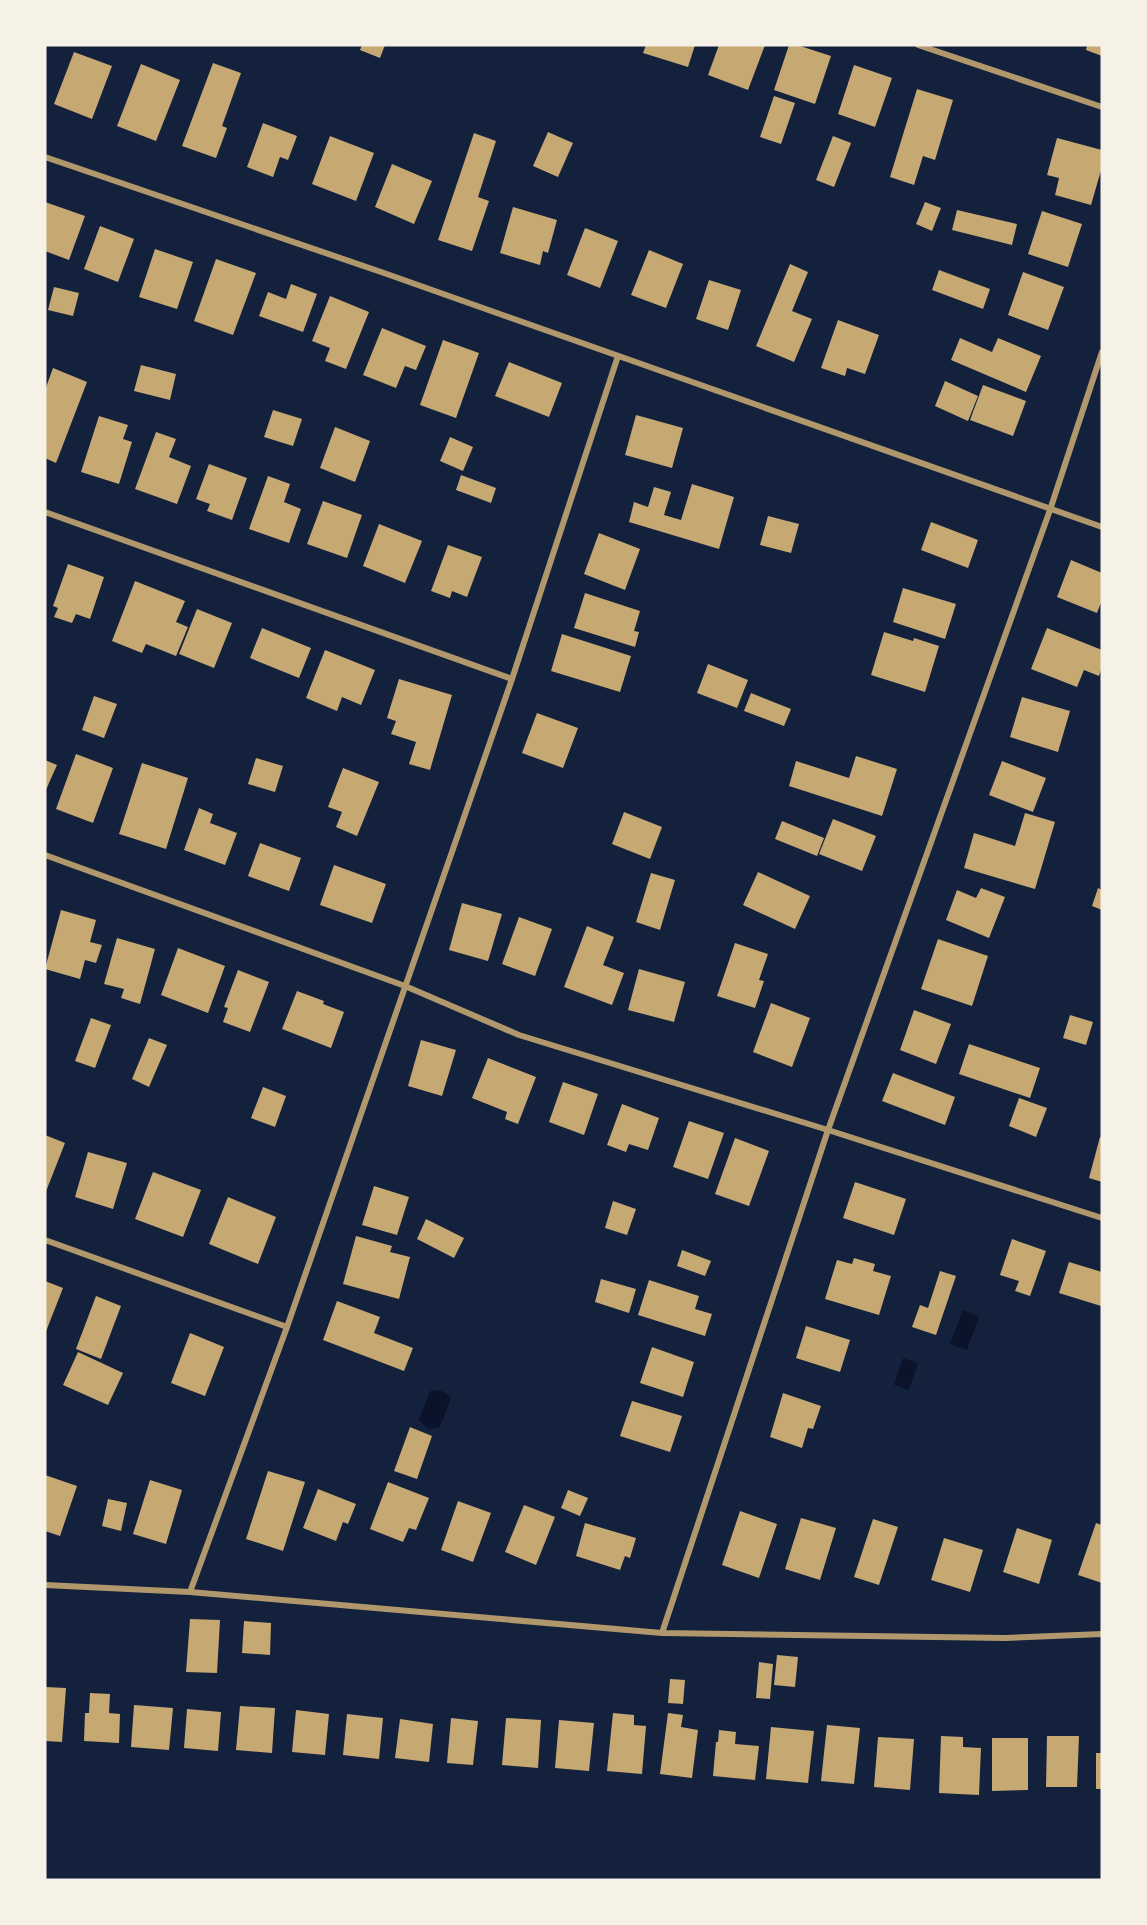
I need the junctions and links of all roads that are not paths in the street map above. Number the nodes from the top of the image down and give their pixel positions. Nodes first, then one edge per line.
1 (918, 45) edge
2 (1102, 106) edge
3 (45, 157) edge
4 (1102, 352) edge
5 (618, 356) junction
6 (1050, 510) junction
7 (45, 512) edge
8 (1102, 527) edge
9 (512, 679) junction
10 (45, 855) edge
11 (405, 986) junction
12 (828, 1130) junction
13 (1102, 1218) edge
14 (45, 1240) edge
15 (287, 1327) junction
16 (45, 1585) edge
17 (190, 1592) junction
18 (662, 1633) junction
19 (1102, 1634) edge

1 - 2 street
3 - 5 street
4 - 6 street
5 - 6 street
5 - 9 street
6 - 8 street
6 - 12 street
7 - 9 street
9 - 11 street
10 - 11 street
11 - 12 street
11 - 15 street
12 - 13 street
12 - 18 street
14 - 15 street
15 - 17 street
16 - 17 street
17 - 18 street
18 - 19 street

